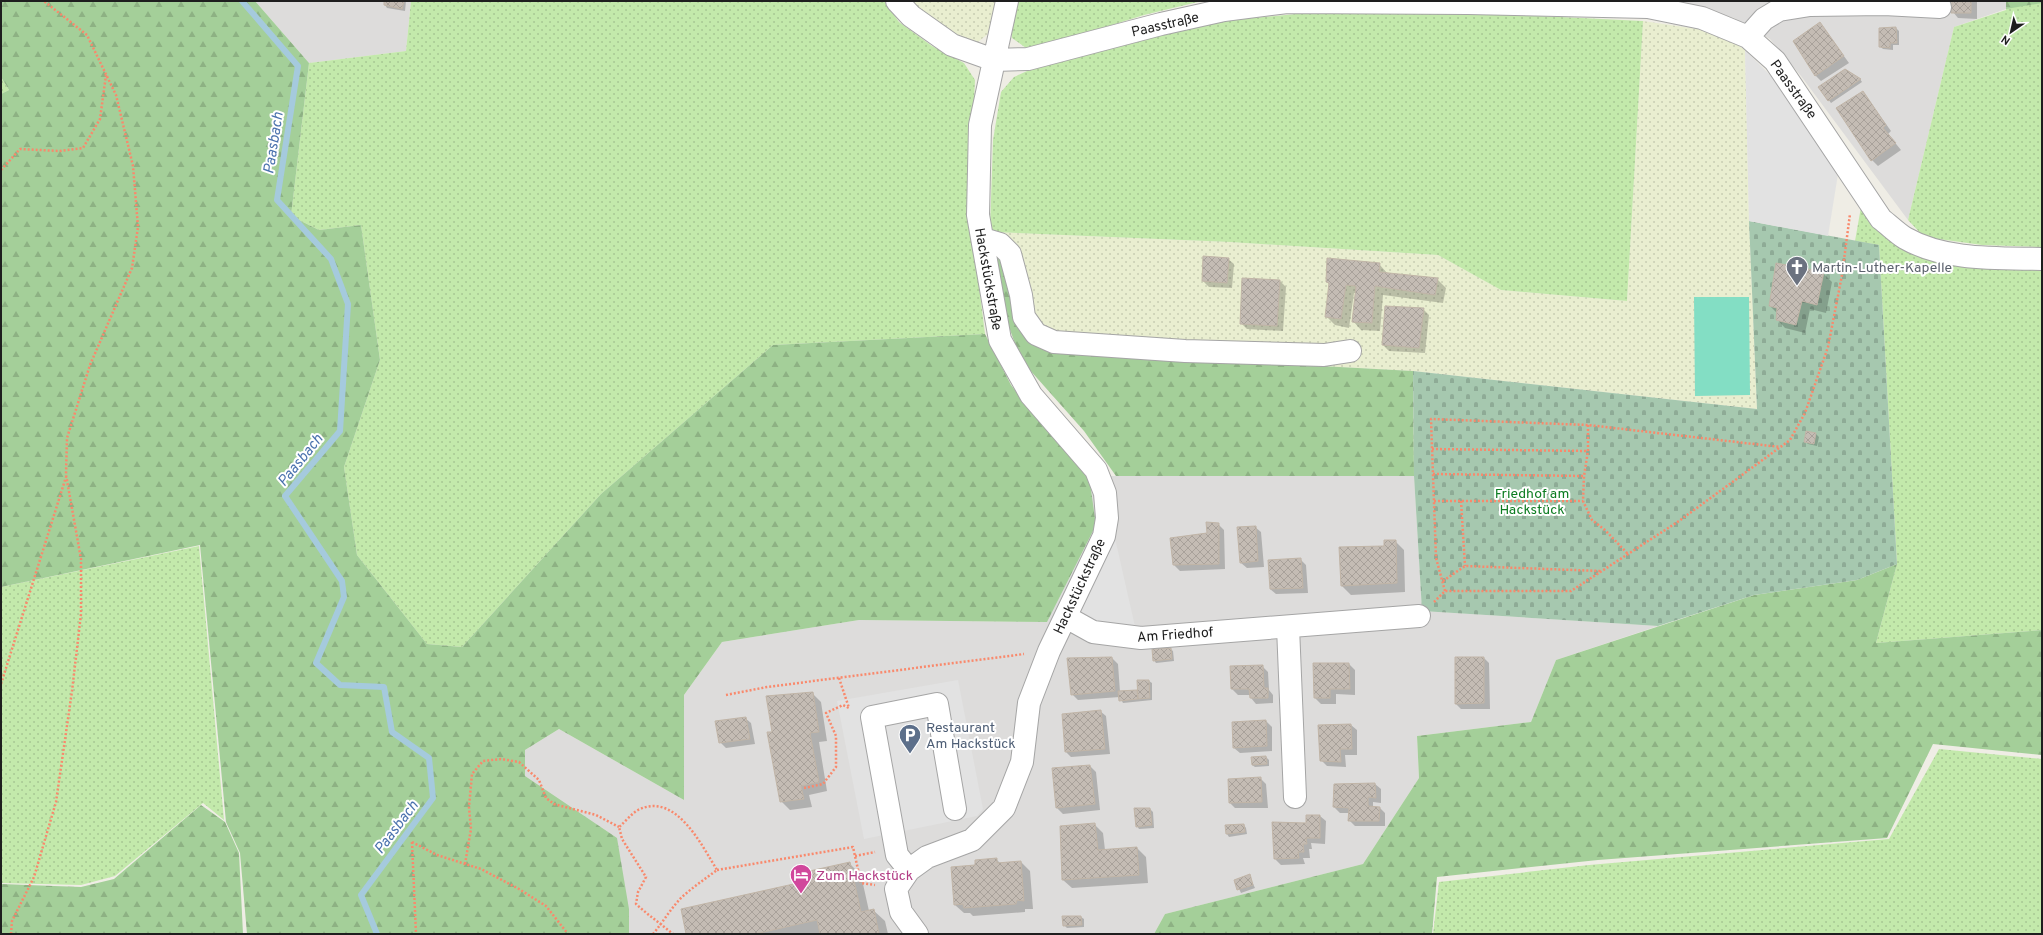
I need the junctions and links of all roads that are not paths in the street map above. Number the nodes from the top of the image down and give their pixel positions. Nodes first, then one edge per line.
1 (897, 1) edge
2 (1007, 1) edge
3 (1940, 7) dead end
4 (1748, 37) junction
5 (994, 60) junction
6 (983, 239) junction
7 (2042, 259) edge
8 (1350, 351) dead end
9 (1419, 616) road end
10 (1066, 617) junction
11 (1288, 626) junction
12 (1295, 797) dead end
13 (955, 809) dead end
14 (909, 870) junction
15 (917, 934) edge

1 - 5 street, Paasstraße
2 - 5 street, Hackstückstraße
3 - 4 street
4 - 5 street, Paasstraße
4 - 7 street, Paasstraße
5 - 6 street, Hackstückstraße
6 - 8 street
6 - 10 street, Hackstückstraße
9 - 11 street, Am Friedhof
10 - 11 street, Am Friedhof
10 - 14 street, Hackstückstraße
11 - 12 street
13 - 14 street
14 - 15 street, Hackstückstraße

